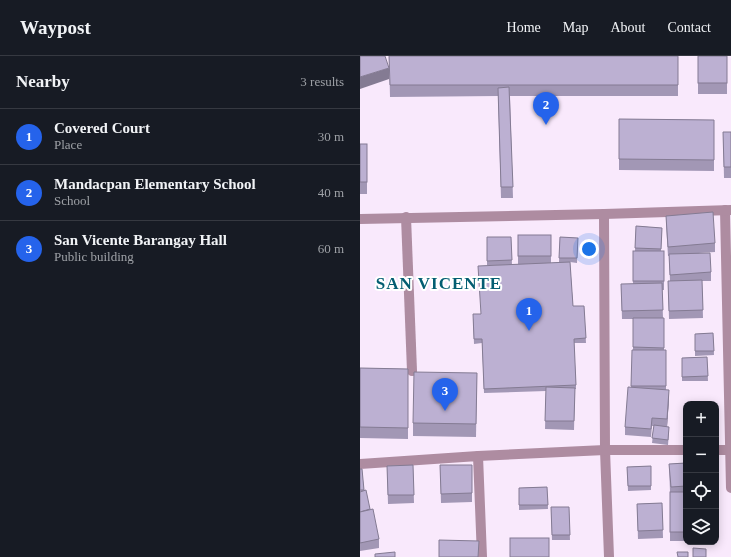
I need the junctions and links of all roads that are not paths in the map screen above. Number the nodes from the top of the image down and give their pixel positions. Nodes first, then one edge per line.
1 (728, 210) edge
2 (604, 214) junction
3 (406, 217) junction
4 (360, 219) edge
5 (412, 371) dead end
6 (605, 450) junction
7 (683, 450) edge
8 (719, 450) edge
9 (730, 450) edge
10 (478, 456) junction
11 (360, 464) edge
12 (731, 488) edge
13 (482, 557) edge
14 (609, 557) edge

1 - 2 street
1 - 9 street
2 - 3 street
2 - 6 street
3 - 4 street
3 - 5 street
6 - 7 street
6 - 10 street
6 - 14 street
8 - 9 street
9 - 12 street
10 - 11 street
10 - 13 street

